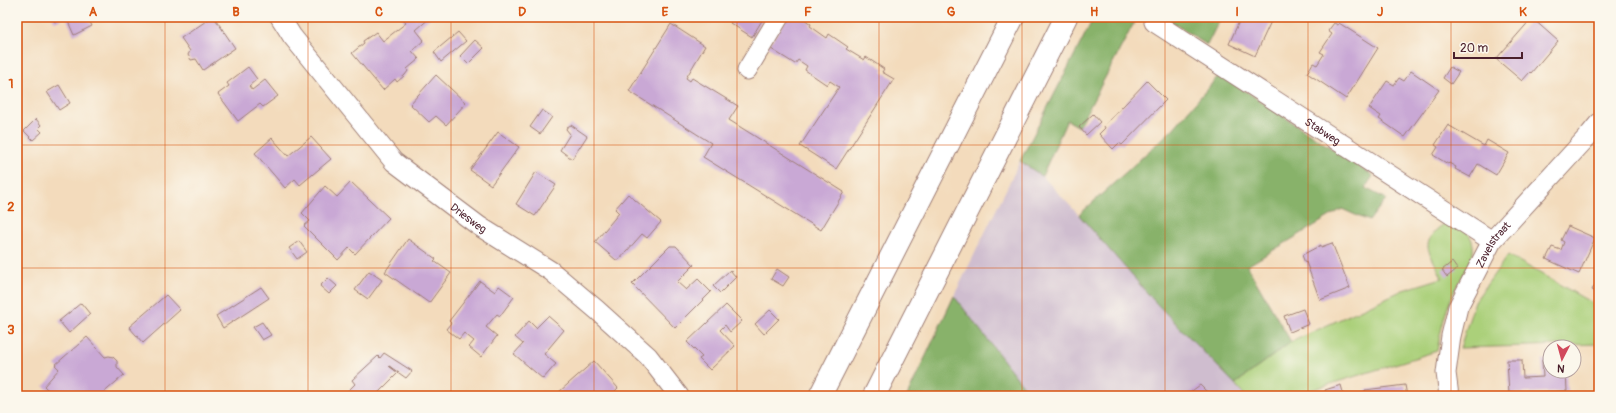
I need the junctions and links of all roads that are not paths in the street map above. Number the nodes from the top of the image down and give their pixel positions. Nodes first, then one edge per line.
1 (280, 17) edge
2 (779, 17) edge
3 (1013, 17) edge
4 (1066, 17) edge
5 (1154, 22) dead end
6 (747, 70) dead end
7 (1599, 122) edge
8 (1492, 241) junction
9 (679, 396) edge
10 (820, 396) edge
11 (874, 396) edge
12 (1449, 396) edge

1 - 9 street, Driesweg
2 - 6 street
3 - 10 highway
4 - 11 highway
5 - 8 street, Stabweg
7 - 8 street, Zavelstraat
8 - 12 street, Zavelstraat

